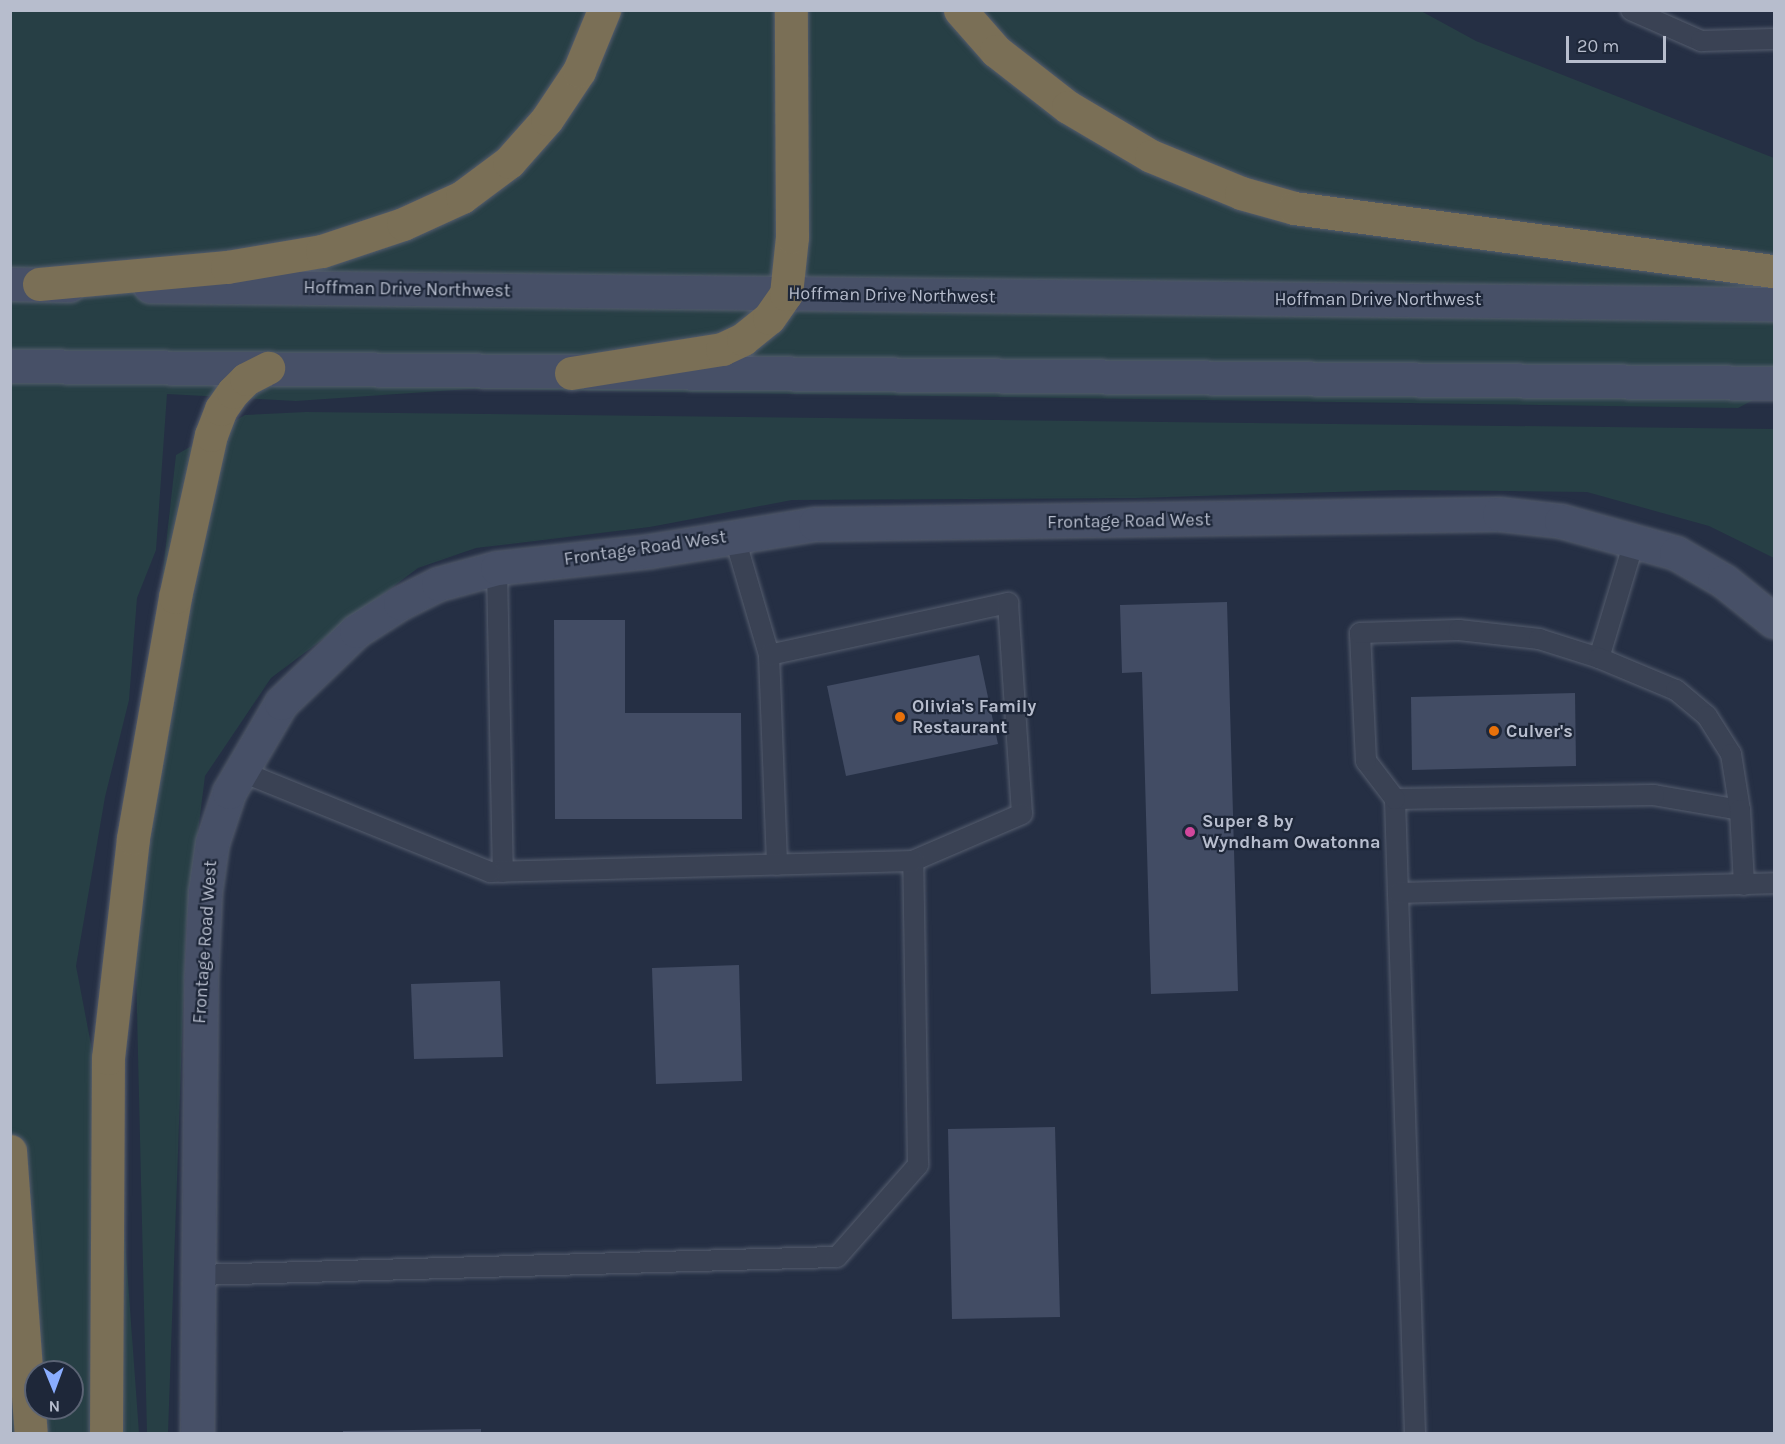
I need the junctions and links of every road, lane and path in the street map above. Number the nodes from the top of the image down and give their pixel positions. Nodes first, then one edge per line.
1 (604, 10) edge
2 (791, 10) edge
3 (960, 10) edge
4 (1631, 10) edge
5 (1774, 39) edge
6 (1774, 271) edge
7 (25, 284) edge
8 (786, 294) junction
9 (1774, 304) edge
10 (10, 366) edge
11 (268, 368) junction
12 (571, 373) junction
13 (1764, 385) edge
14 (734, 535) junction
15 (1635, 539) junction
16 (497, 568) junction
17 (1774, 621) edge
18 (769, 655) junction
19 (1599, 658) junction
20 (240, 771) junction
21 (1395, 799) junction
22 (1740, 810) junction
23 (913, 861) junction
24 (777, 865) junction
25 (503, 872) junction
26 (1774, 883) edge
27 (1744, 885) junction
28 (1398, 893) junction
29 (10, 1151) edge
30 (199, 1275) junction
31 (31, 1434) edge
32 (106, 1434) edge
33 (197, 1434) edge
34 (1416, 1434) edge

1 - 7 highway
2 - 8 highway
3 - 6 highway
4 - 5 lane
7 - 8 main road, Hoffman Drive Northwest
8 - 9 main road, Hoffman Drive Northwest
8 - 12 highway
10 - 11 main road
11 - 12 main road
11 - 32 highway
12 - 13 main road
14 - 15 main road, Frontage Road West
14 - 16 main road, Frontage Road West
14 - 18 lane
15 - 17 main road, Frontage Road West
15 - 19 lane
16 - 20 main road, Frontage Road West
16 - 25 lane
18 - 23 lane
18 - 24 lane
19 - 21 lane
19 - 22 lane
20 - 25 lane
20 - 30 main road, Frontage Road West
21 - 22 lane
21 - 28 lane
22 - 27 lane
23 - 24 lane
23 - 30 lane
24 - 25 lane
26 - 27 lane
27 - 28 lane
28 - 34 lane
29 - 31 highway
30 - 33 main road, Frontage Road West

